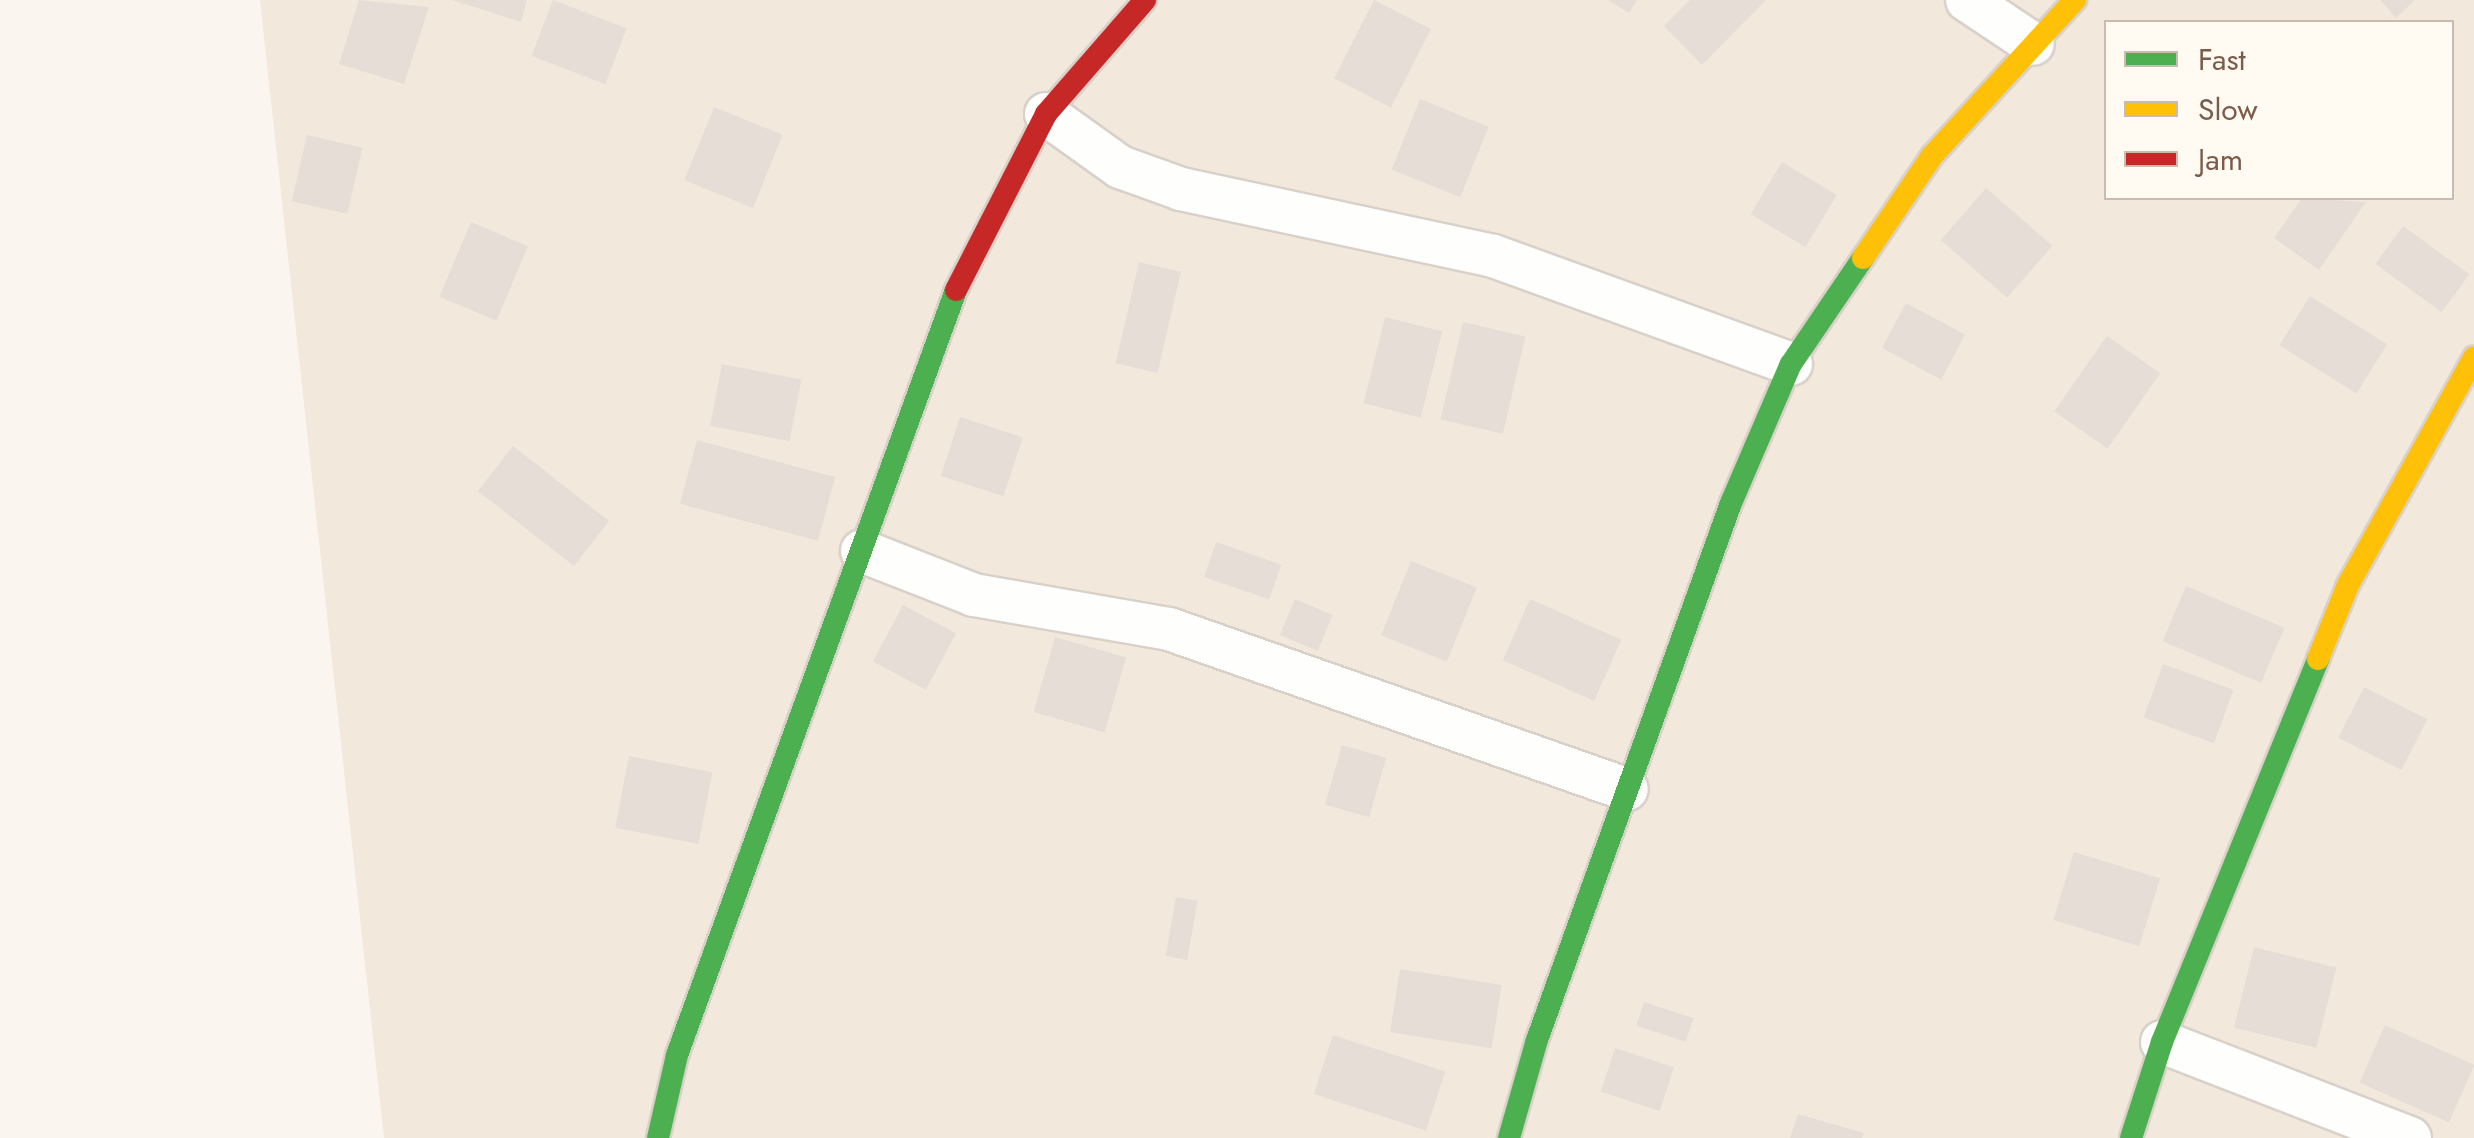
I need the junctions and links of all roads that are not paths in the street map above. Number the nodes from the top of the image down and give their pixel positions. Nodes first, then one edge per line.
1 (1967, 0) edge
2 (2075, 0) edge
3 (1131, 4) edge
4 (2033, 44) junction
5 (1046, 114) junction
6 (1792, 364) junction
7 (2471, 371) edge
8 (862, 550) junction
9 (1627, 789) junction
10 (2162, 1042) junction
11 (658, 1138) edge
12 (1510, 1138) edge
13 (2130, 1138) edge
14 (2410, 1138) edge

1 - 4 street
2 - 4 street
3 - 5 street
4 - 6 street
5 - 6 street
5 - 8 street
6 - 9 street
7 - 10 street
8 - 9 street
8 - 11 street
9 - 12 street
10 - 13 street
10 - 14 street

